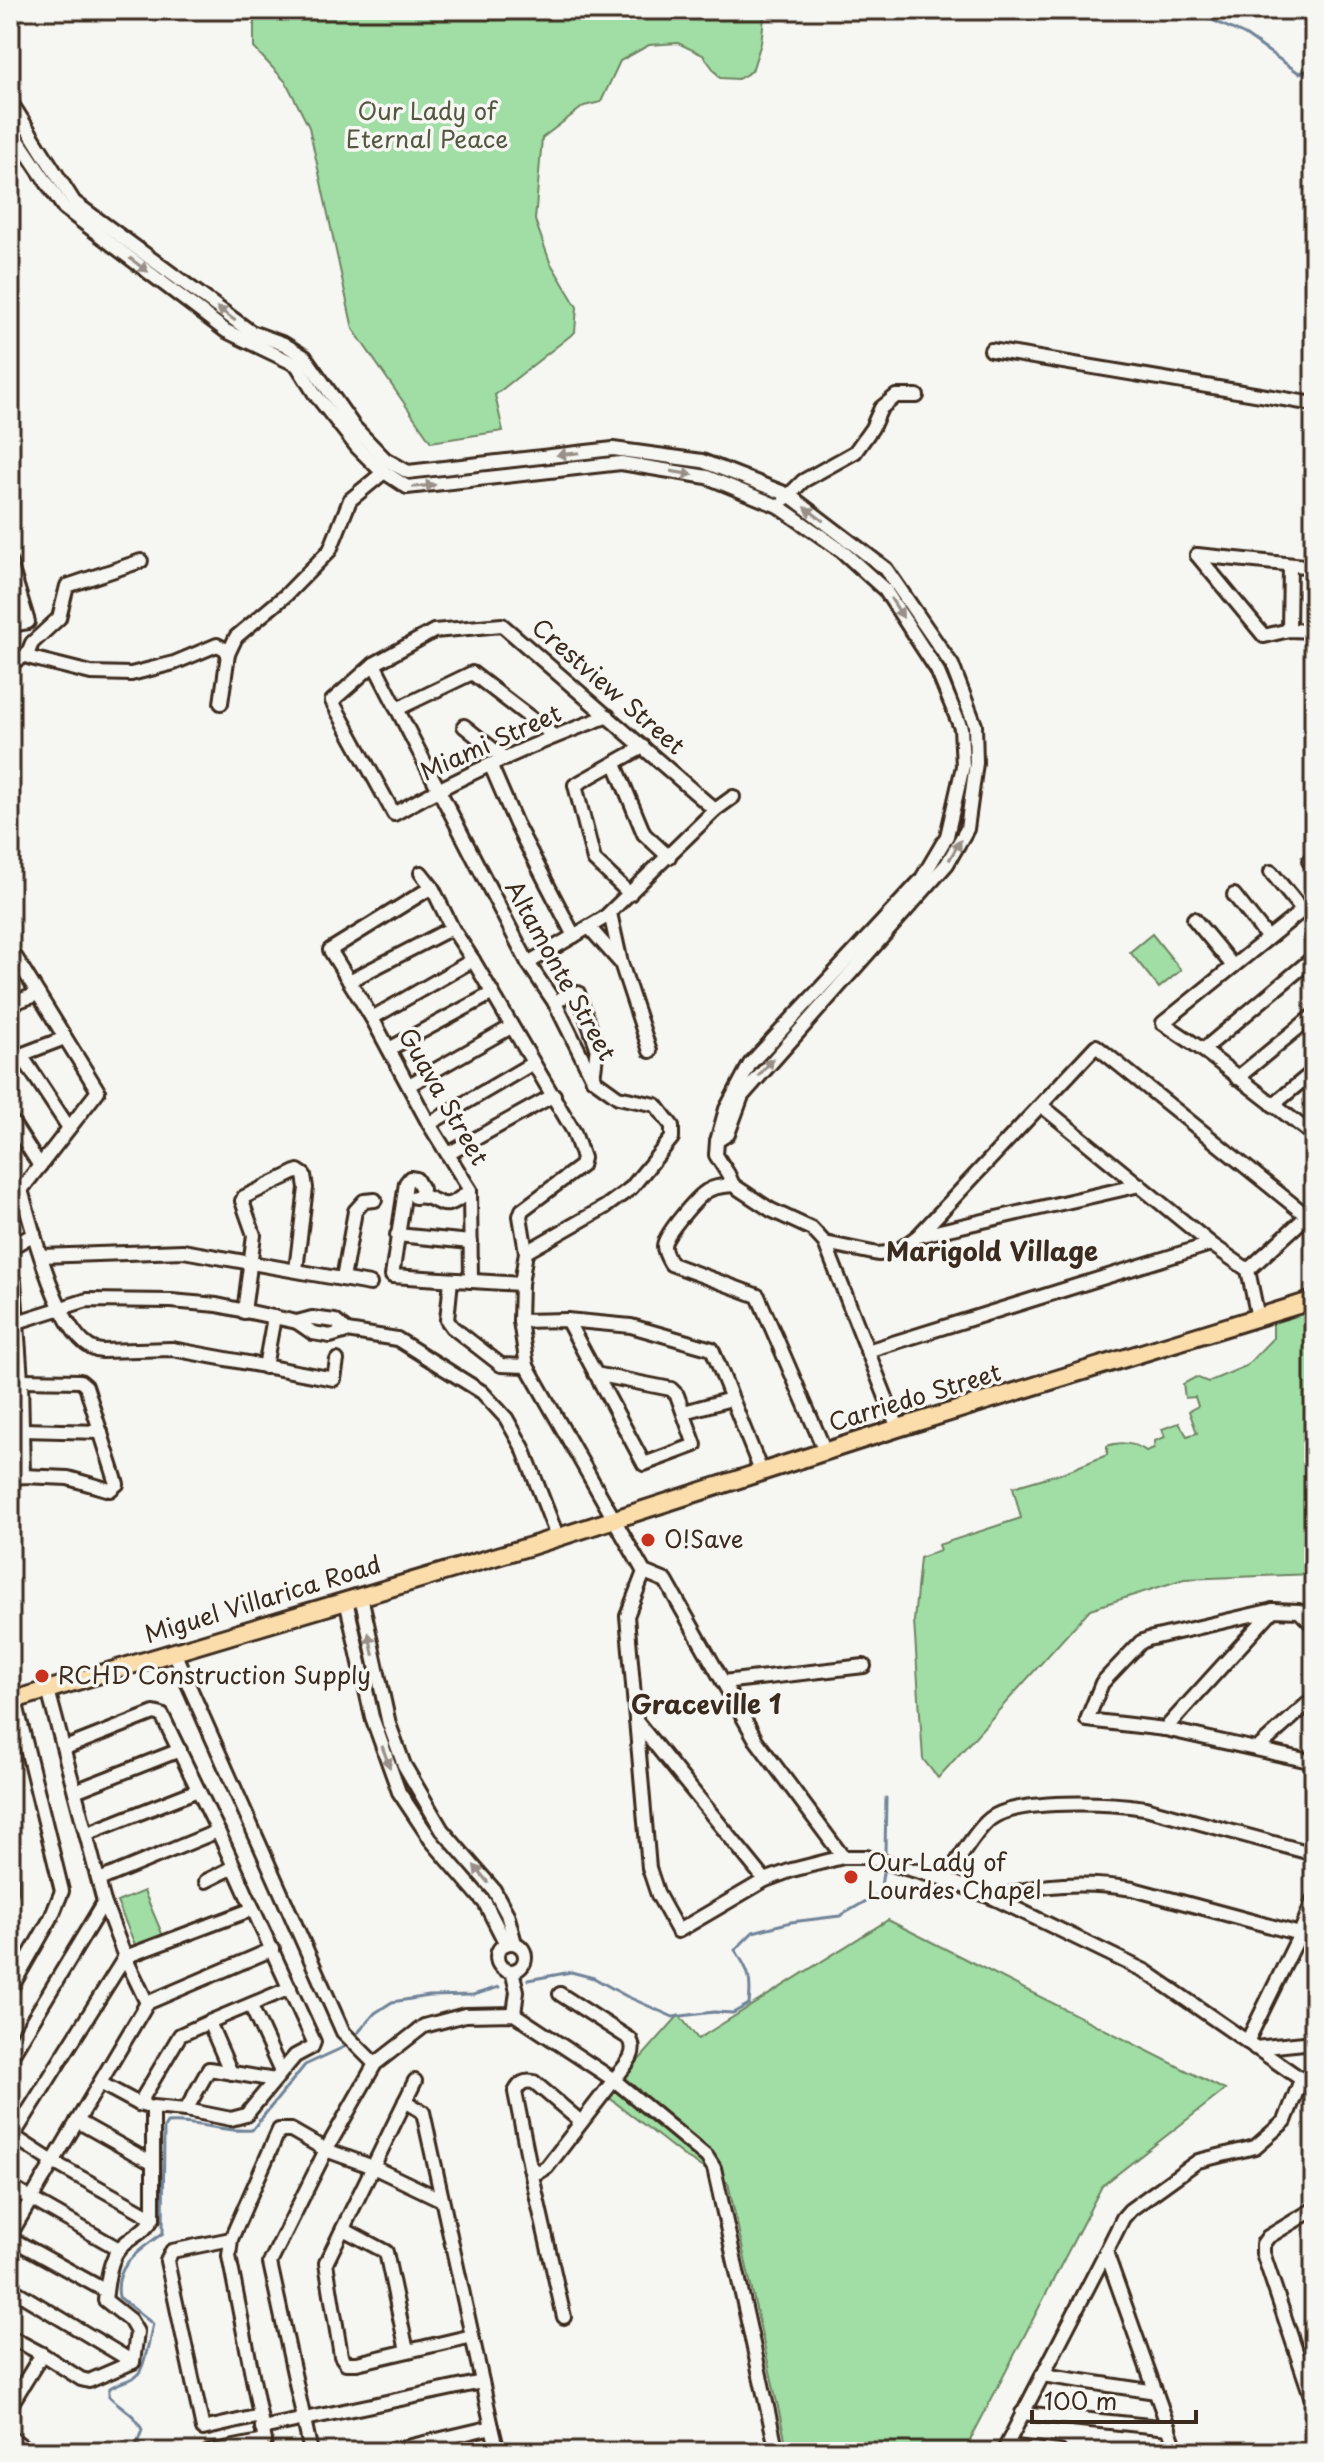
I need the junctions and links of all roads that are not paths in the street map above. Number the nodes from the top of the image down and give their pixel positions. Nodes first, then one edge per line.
1 (10, 101) edge
2 (10, 128) edge
3 (991, 350) dead end
4 (917, 396) dead end
5 (1314, 404) edge
6 (384, 472) junction
7 (789, 495) junction
8 (778, 506) junction
9 (141, 561) dead end
10 (10, 563) edge
11 (1290, 565) junction
12 (1314, 567) edge
13 (10, 625) edge
14 (1289, 630) junction
15 (1314, 631) edge
16 (228, 654) junction
17 (27, 655) junction
18 (10, 663) edge
19 (374, 664) junction
20 (221, 703) dead end
21 (397, 709) junction
22 (608, 716) junction
23 (975, 725) junction
24 (464, 726) dead end
25 (961, 728) junction
26 (554, 736) junction
27 (643, 747) junction
28 (505, 759) junction
29 (615, 764) junction
30 (491, 766) junction
31 (437, 789) junction
32 (733, 797) dead end
33 (715, 810) junction
34 (394, 814) joint
35 (669, 857) junction
36 (1271, 872) dead end
37 (421, 873) dead end
38 (432, 887) junction
39 (630, 894) junction
40 (1234, 895) dead end
41 (1314, 901) edge
42 (1302, 910) junction
43 (610, 913) junction
44 (1194, 919) dead end
45 (589, 927) junction
46 (452, 928) junction
47 (574, 936) junction
48 (1268, 938) junction
49 (10, 957) edge
50 (1314, 957) edge
51 (473, 960) junction
52 (528, 963) junction
53 (621, 963) junction
54 (1233, 966) junction
55 (349, 981) junction
56 (38, 994) junction
57 (491, 994) junction
58 (555, 1003) junction
59 (10, 1004) edge
60 (1314, 1015) edge
61 (372, 1018) junction
62 (511, 1027) junction
63 (65, 1038) junction
64 (389, 1049) junction
65 (1203, 1050) junction
66 (650, 1051) dead end
67 (16, 1057) edge
68 (533, 1063) junction
69 (1314, 1071) edge
70 (1237, 1078) junction
71 (593, 1079) junction
72 (409, 1085) junction
73 (554, 1095) junction
74 (1273, 1105) junction
75 (1042, 1106) junction
76 (10, 1119) edge
77 (429, 1124) junction
78 (69, 1128) junction
79 (1313, 1134) edge
80 (722, 1138) junction
81 (448, 1154) junction
82 (40, 1166) junction
83 (733, 1185) junction
84 (1140, 1185) junction
85 (470, 1190) junction
86 (15, 1193) edge
87 (421, 1196) junction
88 (404, 1199) junction
89 (375, 1200) dead end
90 (34, 1234) junction
91 (397, 1235) junction
92 (918, 1236) junction
93 (471, 1242) junction
94 (825, 1243) junction
95 (1211, 1244) junction
96 (10, 1248) edge
97 (526, 1252) junction
98 (41, 1256) junction
99 (252, 1262) junction
100 (296, 1270) junction
101 (1248, 1270) junction
102 (343, 1279) junction
103 (451, 1280) junction
104 (471, 1281) junction
105 (10, 1283) edge
106 (370, 1284) dead end
107 (521, 1284) junction
108 (1314, 1300) edge
109 (60, 1309) junction
110 (244, 1312) junction
111 (274, 1317) junction
112 (1258, 1318) junction
113 (567, 1320) junction
114 (520, 1321) junction
115 (17, 1322) junction
116 (867, 1351) junction
117 (337, 1360) dead end
118 (527, 1366) junction
119 (265, 1367) junction
120 (595, 1374) junction
121 (21, 1380) junction
122 (731, 1399) junction
123 (684, 1412) junction
124 (898, 1428) junction
125 (22, 1430) junction
126 (101, 1432) junction
127 (825, 1451) junction
128 (761, 1471) junction
129 (16, 1478) edge
130 (615, 1517) junction
131 (557, 1536) junction
132 (531, 1546) joint
133 (644, 1572) junction
134 (354, 1598) junction
135 (1273, 1610) junction
136 (1314, 1626) edge
137 (174, 1652) junction
138 (864, 1666) dead end
139 (723, 1682) junction
140 (48, 1690) junction
141 (1314, 1698) edge
142 (12, 1700) edge
143 (636, 1721) junction
144 (1165, 1729) junction
145 (65, 1748) junction
146 (1257, 1749) junction
147 (180, 1750) junction
148 (1314, 1762) edge
149 (198, 1790) junction
150 (75, 1791) junction
151 (218, 1831) junction
152 (86, 1834) junction
153 (1314, 1854) edge
154 (843, 1857) junction
155 (234, 1867) junction
156 (10, 1874) edge
157 (945, 1879) junction
158 (99, 1880) junction
159 (765, 1880) junction
160 (206, 1881) dead end
161 (10, 1892) edge
162 (1314, 1898) edge
163 (996, 1899) junction
164 (104, 1902) junction
165 (253, 1909) junction
166 (1300, 1934) junction
167 (510, 1944) junction
168 (273, 1949) junction
169 (125, 1957) junction
170 (512, 1971) junction
171 (290, 1988) junction
172 (10, 1990) edge
173 (560, 1994) dead end
174 (147, 2003) junction
175 (251, 2006) junction
176 (514, 2014) junction
177 (209, 2022) junction
178 (1314, 2042) edge
179 (1251, 2045) junction
180 (10, 2058) edge
181 (375, 2064) junction
182 (231, 2073) junction
183 (278, 2076) junction
184 (614, 2080) junction
185 (1301, 2080) junction
186 (415, 2081) dead end
187 (100, 2083) junction
188 (1314, 2088) edge
189 (405, 2101) junction
190 (139, 2104) junction
191 (153, 2107) junction
192 (186, 2110) junction
193 (77, 2121) junction
194 (581, 2122) junction
195 (12, 2135) edge
196 (326, 2150) junction
197 (53, 2162) junction
198 (152, 2163) junction
199 (373, 2167) junction
200 (530, 2167) junction
201 (10, 2187) edge
202 (30, 2200) junction
203 (442, 2200) junction
204 (1314, 2209) edge
205 (153, 2218) junction
206 (343, 2229) junction
207 (10, 2236) edge
208 (231, 2239) junction
209 (119, 2249) junction
210 (1106, 2252) junction
211 (10, 2288) edge
212 (106, 2291) junction
213 (564, 2317) dead end
214 (472, 2336) junction
215 (10, 2337) edge
216 (407, 2351) junction
217 (42, 2354) junction
218 (133, 2362) junction
219 (1042, 2375) junction
220 (482, 2382) junction
221 (1156, 2392) junction
222 (1314, 2405) edge
223 (10, 2406) edge
224 (1022, 2413) junction
225 (304, 2419) junction
226 (492, 2427) junction
227 (1169, 2428) junction
228 (203, 2429) junction
229 (264, 2434) edge
230 (10, 2437) edge
231 (1005, 2449) edge
232 (30, 2452) edge
233 (208, 2452) edge
234 (311, 2452) edge
235 (386, 2452) edge
236 (498, 2452) edge
237 (777, 2452) edge
238 (1060, 2452) edge
239 (1177, 2452) edge

7 -> 1 street
2 -> 6 street
3 - 5 street
4 - 7 street
6 -> 8 street
6 - 16 street
7 - 8 street
23 -> 7 street
8 -> 25 street
9 - 17 street
10 - 13 street
11 - 12 street
11 - 14 street
11 - 14 street
14 - 15 street
16 - 17 street
16 - 20 street
17 - 18 street
19 - 21 street, Altamonte Street
19 - 22 street, Crestview Street
19 - 34 street, Crestview Street
21 - 26 street
21 - 31 street, Altamonte Street
22 - 26 street, Miami Street
22 - 27 street, Crestview Street
23 - 25 street
80 -> 23 street
24 - 28 street
25 - 80 street
26 - 28 street, Miami Street
27 - 29 street
27 - 33 street, Crestview Street
28 - 30 street, Miami Street
29 - 35 street
29 - 39 street
30 - 31 street, Miami Street
30 - 47 street
31 - 34 street, Miami Street
31 - 52 street, Altamonte Street
32 - 33 street
33 - 35 street
35 - 39 street
36 - 42 street
37 - 38 street
38 - 46 street
38 - 55 street, Guava Street
39 - 43 street
40 - 48 street
41 - 42 street
42 - 48 street
43 - 45 street
43 - 53 street
44 - 54 street
45 - 47 street
45 - 53 street
46 - 51 street
46 - 55 street
47 - 52 street
48 - 54 street
49 - 56 street
50 - 65 street
51 - 57 street
51 - 61 street
52 - 58 street, Altamonte Street
53 - 66 street
54 - 65 street
55 - 61 street, Guava Street
56 - 59 street
56 - 63 street
57 - 62 street
57 - 64 street
58 - 71 street, Altamonte Street
58 - 71 street
60 - 70 street
61 - 64 street, Guava Street
62 - 68 street
62 - 72 street
63 - 67 street
63 - 78 street
64 - 72 street, Guava Street
65 - 70 street
67 - 78 street
68 - 73 street
68 - 77 street
69 - 74 street
70 - 74 street
71 - 97 street, Altamonte Street
72 - 77 street, Guava Street
73 - 81 street
73 - 97 street
74 - 79 street
75 - 84 street
75 - 92 street
75 - 101 street
76 - 82 street
77 - 81 street, Guava Street
78 - 82 street
80 - 83 street
81 - 85 street, Guava Street
82 - 86 street
83 - 94 street
83 - 127 street
84 - 92 street
84 - 95 street
85 - 87 street
85 - 93 street, Guava Street
86 - 90 street
87 - 88 street
87 - 88 street
88 - 91 street
89 - 102 street
90 - 96 street
90 - 98 street
91 - 93 street
91 - 103 street
92 - 94 street
93 - 104 street, Guava Street
94 - 116 street
95 - 101 street
95 - 116 street
97 - 107 street
98 - 99 street
98 - 109 street
99 - 100 street
99 - 100 street
99 - 110 street
100 - 102 street
101 - 112 street
102 - 106 street
103 - 104 street
103 - 118 street
104 - 107 street
105 - 115 street
107 - 114 street
108 - 112 main road, Carriedo Street
109 - 110 street
109 - 115 street
109 - 119 street
110 - 111 street
111 - 119 street
111 - 131 street
112 - 124 main road, Carriedo Street
113 - 114 street
113 - 120 street
113 - 122 street
114 - 118 street
115 - 121 street
116 - 124 street
117 - 119 street
118 - 130 street
120 - 123 street
120 - 123 street
121 - 125 street
121 - 126 street
122 - 123 street
122 - 128 street
124 - 127 main road, Carriedo Street
125 - 126 street
125 - 129 street
126 - 129 street
127 - 128 main road, Carriedo Street
128 - 130 main road, Carriedo Street
130 - 131 main road, Carriedo Street
130 - 133 street
131 - 132 main road, Carriedo Street
132 - 134 main road, Miguel Villarica Road
133 - 139 street
133 - 143 street
134 - 137 main road, Miguel Villarica Road
134 - 167 street
135 - 136 street
135 - 144 street
135 - 144 street
137 - 140 main road, Miguel Villarica Road
137 - 181 street
138 - 139 street
139 - 154 street
140 - 142 main road, Miguel Villarica Road
140 - 145 street
141 - 146 street
142 - 172 street
143 - 159 street
143 - 159 street
144 - 146 street
145 - 147 street
145 - 150 street
146 - 148 street
147 - 149 street
147 - 150 street
149 - 151 street
149 - 152 street
150 - 152 street
151 - 155 street
151 - 158 street
152 - 158 street
153 - 157 street
154 - 157 street
154 - 159 street
155 - 160 street
155 - 165 street
156 - 161 street
157 - 163 street
158 - 164 street
162 - 166 street
163 - 166 street
163 - 179 street
164 - 169 street
164 - 180 street
165 - 168 street
165 - 169 street
166 - 179 street
167 - 170 street
167 - 170 street
168 - 171 street
168 - 174 street
169 - 174 street
169 - 195 street
170 - 176 street
171 - 175 street
171 - 183 street
173 - 184 street
174 - 187 street
175 - 177 street
175 - 183 street
176 - 181 street
176 - 184 street
177 - 182 street
177 - 190 street
178 - 179 street
179 - 185 street
181 - 196 street
182 - 183 street
182 - 192 street
183 - 192 street
184 - 194 street
184 - 237 street
185 - 188 street
185 - 210 street
186 - 189 street
187 - 190 street
187 - 193 street
189 - 199 street
189 - 203 street
190 - 191 street
191 - 192 street
191 - 198 street
193 - 197 street
193 - 198 street
194 - 200 street
194 - 200 street
195 - 197 street
196 - 199 street
196 - 208 street
196 - 225 street
197 - 202 street
197 - 205 street
198 - 205 street
199 - 203 street
199 - 206 street
200 - 213 street
201 - 202 street
202 - 207 street
202 - 209 street
203 - 214 street
204 - 222 street
205 - 209 street
206 - 216 street
206 - 216 street
207 - 212 street
208 - 228 street
208 - 229 street
209 - 212 street
210 - 219 street
210 - 221 street
211 - 218 street
212 - 218 street
214 - 216 street
214 - 220 street
215 - 217 street
217 - 218 street
217 - 223 street
219 - 221 street
219 - 224 street
220 - 225 street
220 - 226 street
221 - 227 street
224 - 227 street
224 - 231 street
225 - 229 street
225 - 234 street
226 - 235 street
226 - 236 street
227 - 239 street
228 - 229 street
228 - 233 street
229 - 233 street
230 - 232 street
231 - 238 street

